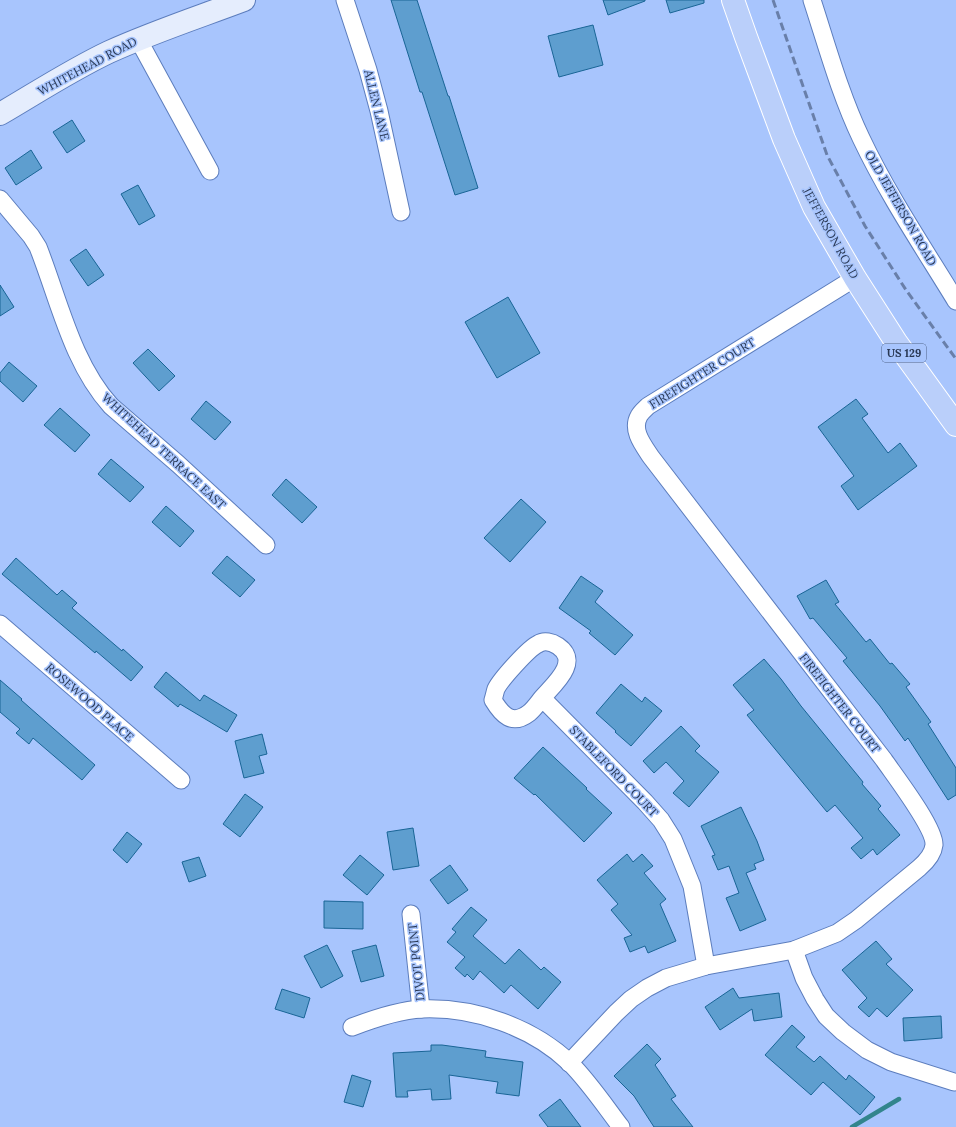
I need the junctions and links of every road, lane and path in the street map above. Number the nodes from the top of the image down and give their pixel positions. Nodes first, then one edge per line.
1 (244, 0) edge
2 (345, 0) edge
3 (733, 0) edge
4 (812, 0) edge
5 (138, 39) junction
6 (0, 114) edge
7 (210, 171) dead end
8 (0, 199) edge
9 (401, 212) dead end
10 (854, 278) junction
11 (956, 301) edge
12 (956, 425) edge
13 (266, 545) dead end
14 (0, 624) edge
15 (542, 698) junction
16 (181, 780) dead end
17 (411, 914) dead end
18 (794, 950) junction
19 (706, 966) junction
20 (421, 1009) junction
21 (352, 1027) dead end
22 (569, 1062) junction
23 (954, 1082) dead end
24 (621, 1127) edge

1 - 5 main road, WHITEHEAD ROAD
2 - 9 street, ALLEN LANE
3 - 10 highway, JEFFERSON ROAD / US 129
4 - 11 street, OLD JEFFERSON ROAD
5 - 6 main road, WHITEHEAD ROAD
5 - 7 street
8 - 13 street, WHITEHEAD TERRACE EAST
10 - 12 highway, JEFFERSON ROAD / US 129
10 - 18 street, FIREFIGHTER COURT
14 - 16 street, ROSEWOOD PLACE
15 - 15 street
15 - 19 street, STABLEFORD COURT
17 - 20 street, DIVOT POINT
18 - 19 street, FIREFIGHTER COURT
18 - 23 street
19 - 22 street, FIREFIGHTER COURT
20 - 21 street
20 - 22 street
22 - 24 street

